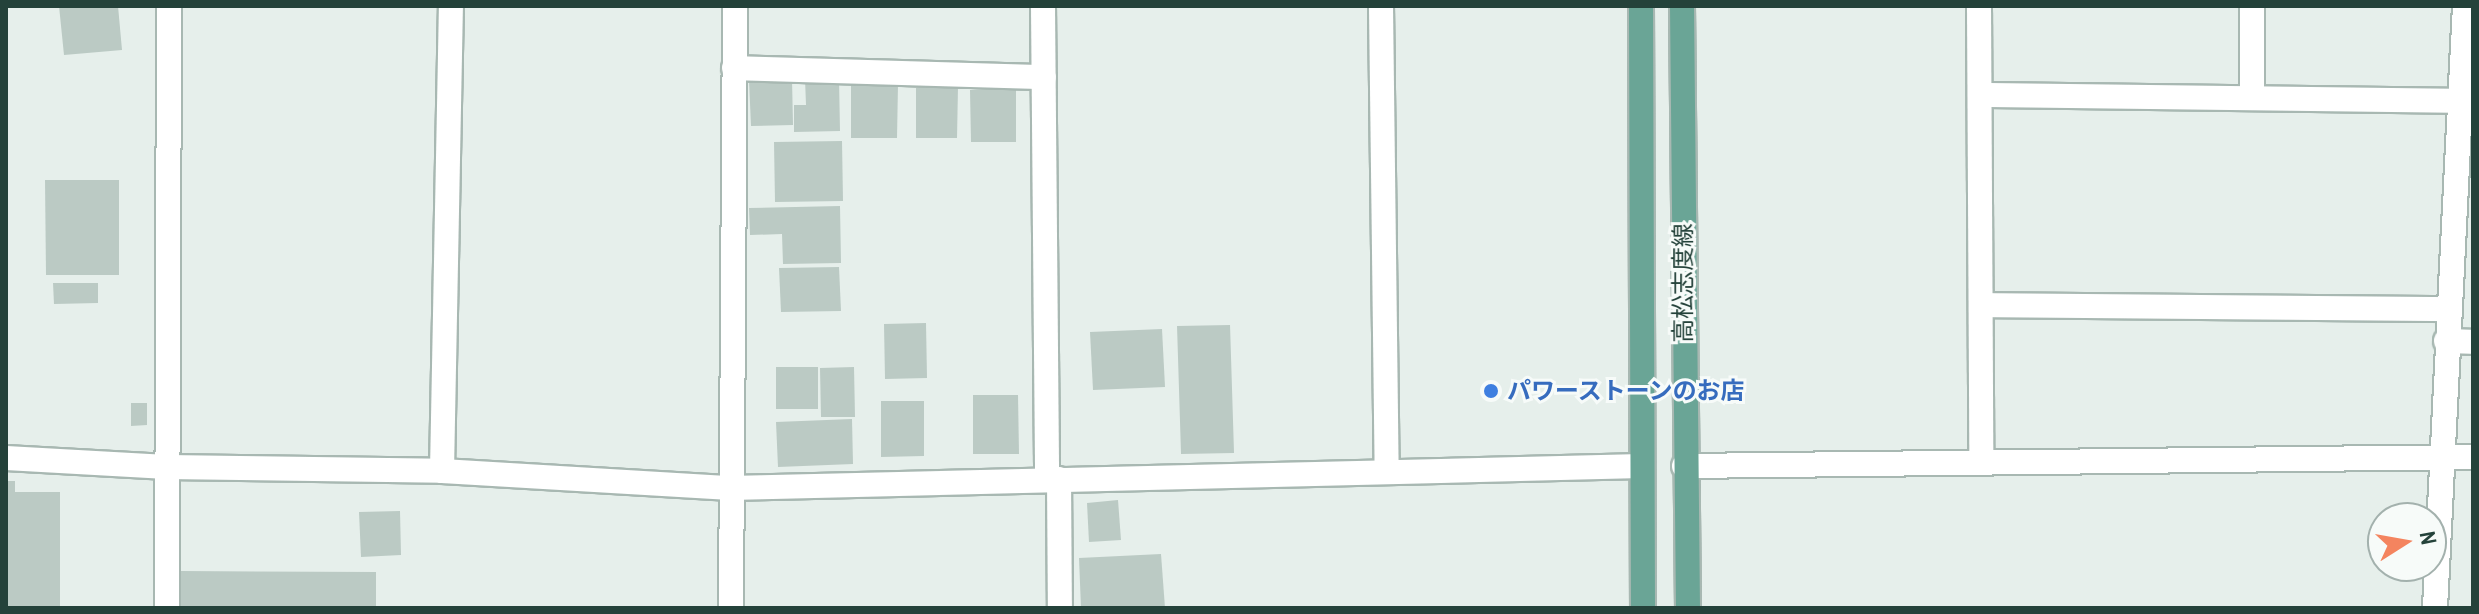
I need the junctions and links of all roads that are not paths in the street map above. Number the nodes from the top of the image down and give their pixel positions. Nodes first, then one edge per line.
1 (169, 6) edge
2 (451, 6) edge
3 (735, 6) edge
4 (1043, 6) edge
5 (1381, 6) edge
6 (1641, 6) edge
7 (1682, 6) edge
8 (1979, 6) edge
9 (2252, 6) edge
10 (2465, 6) edge
11 (734, 68) junction
12 (1044, 77) junction
13 (1980, 95) junction
14 (2252, 98) junction
15 (2460, 101) junction
16 (1981, 305) junction
17 (2449, 309) junction
18 (2446, 341) junction
19 (2473, 342) edge
20 (2439, 457) junction
21 (2473, 457) edge
22 (6, 458) edge
23 (1981, 463) junction
24 (1642, 466) junction
25 (1684, 466) junction
26 (167, 467) junction
27 (1387, 469) junction
28 (442, 471) junction
29 (1053, 479) junction
30 (730, 488) junction
31 (167, 608) edge
32 (731, 608) edge
33 (1060, 608) edge
34 (1643, 608) edge
35 (1688, 608) edge
36 (2435, 608) edge

1 - 26 street
2 - 28 street
3 - 11 street
4 - 12 street
5 - 27 street
6 - 24 main road, 高松志度線
7 - 25 main road, 高松志度線
8 - 13 street
9 - 14 street
10 - 15 street
11 - 12 street
11 - 30 street
12 - 29 street
13 - 14 street
13 - 16 street
14 - 15 street
15 - 17 street
16 - 17 street
16 - 23 street
17 - 18 street
18 - 19 street
18 - 20 street
20 - 21 street
20 - 23 street
20 - 36 street
22 - 26 street
23 - 25 street
24 - 27 street
24 - 34 main road, 高松志度線
25 - 35 main road, 高松志度線
26 - 28 street
26 - 31 street
27 - 29 street
28 - 30 street
29 - 30 street
29 - 33 street
30 - 32 street

